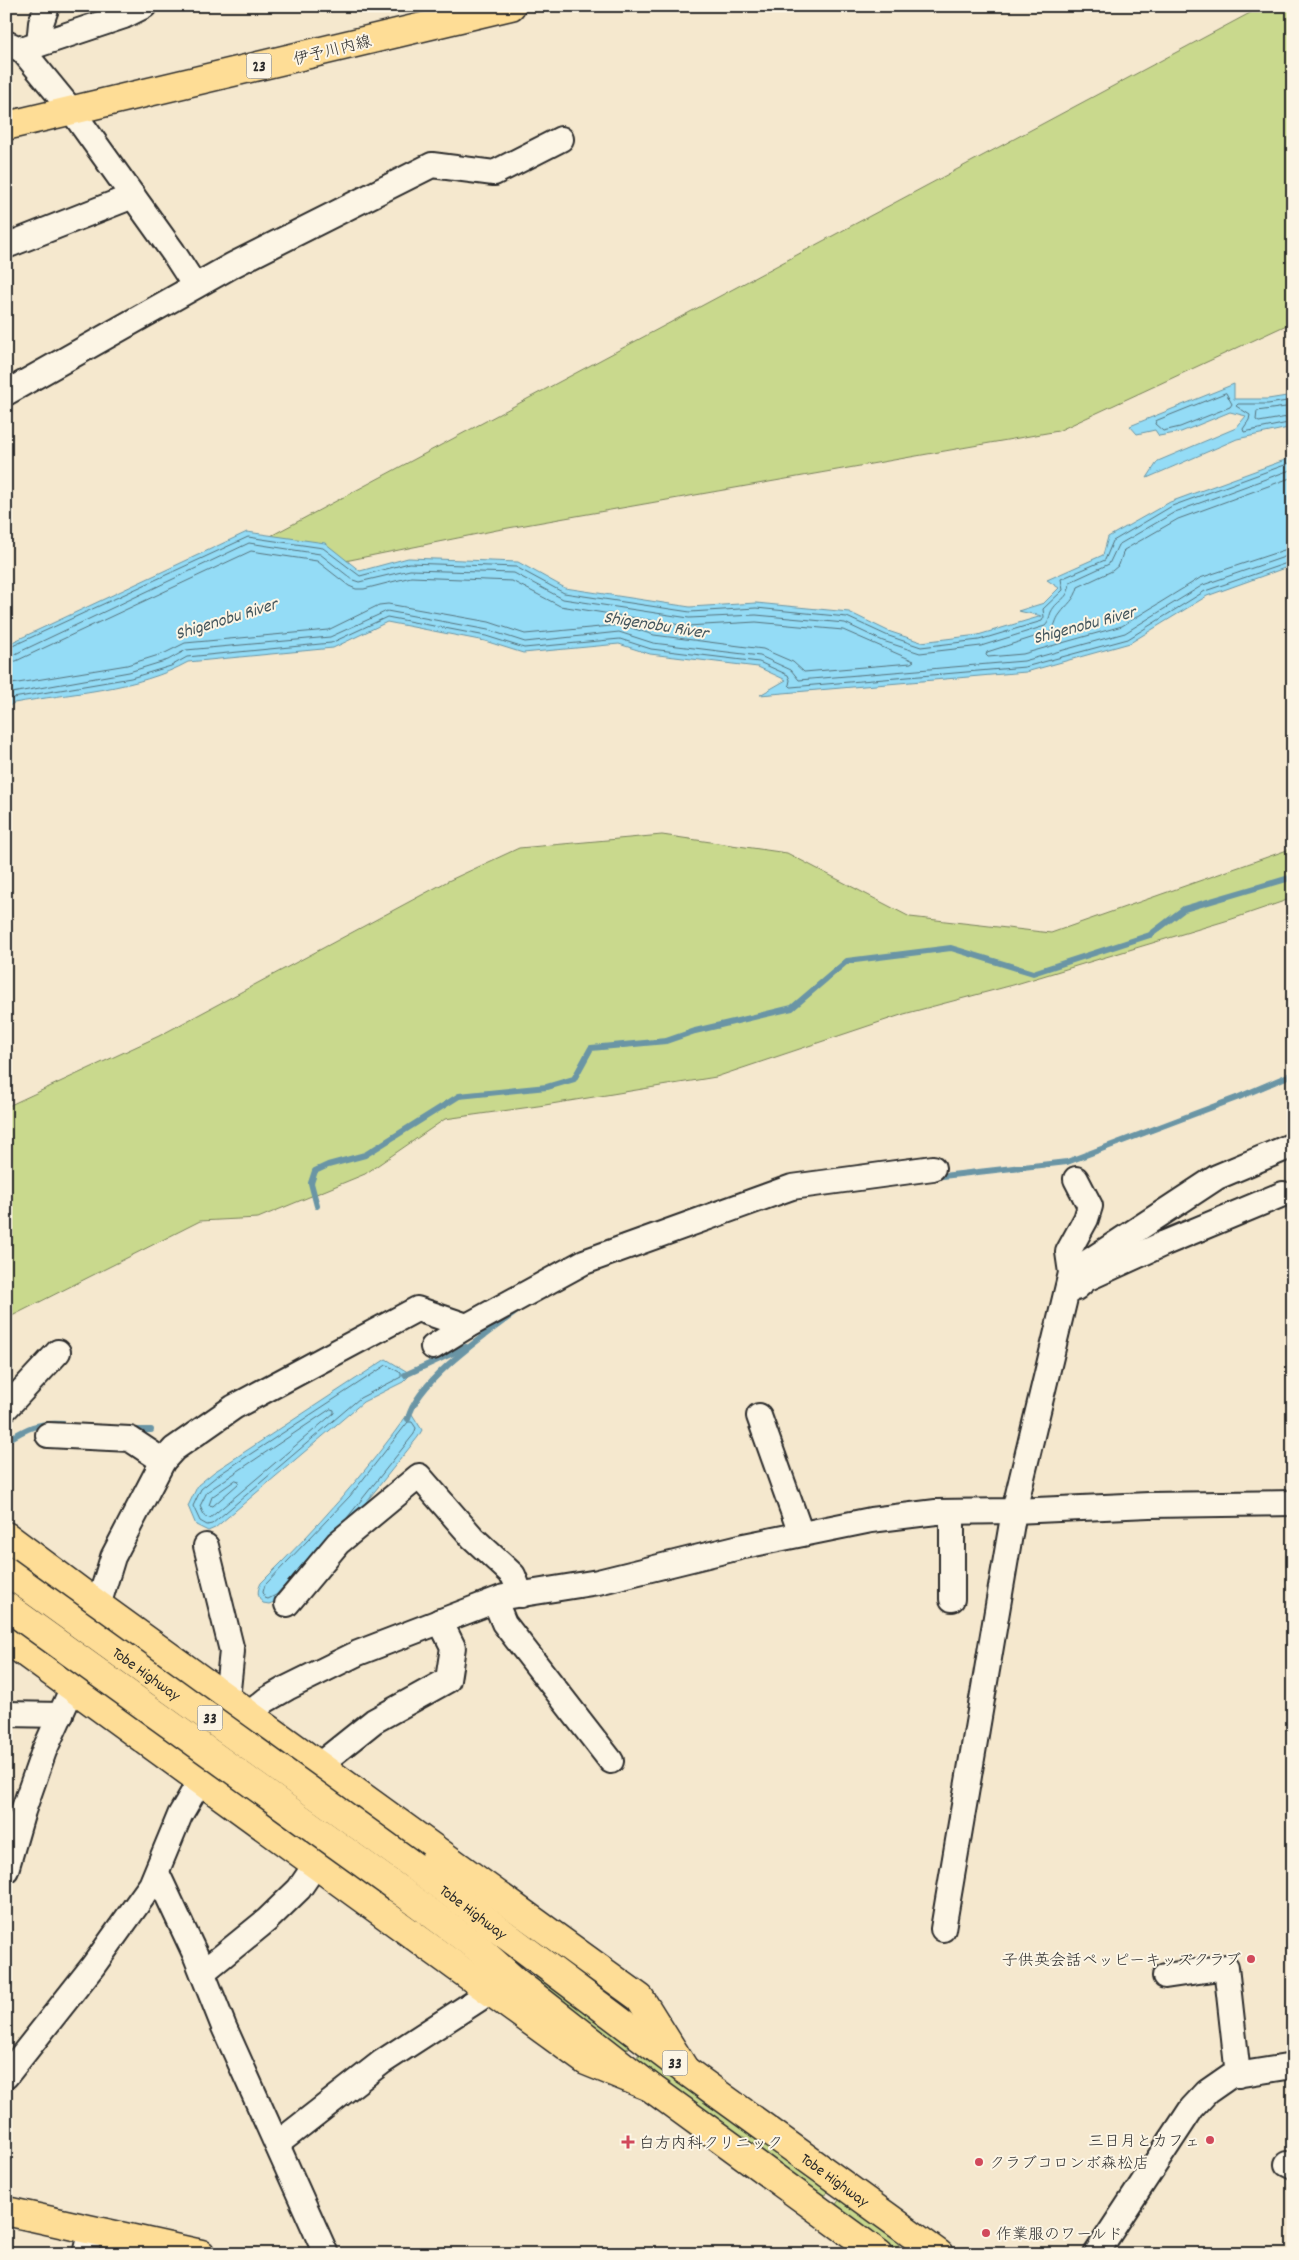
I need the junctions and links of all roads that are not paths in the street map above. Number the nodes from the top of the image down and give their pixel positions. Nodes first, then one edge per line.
1 (48, 6) edge
2 (144, 6) edge
3 (504, 7) edge
4 (23, 46) edge
5 (72, 111) junction
6 (6, 126) edge
7 (561, 139) dead end
8 (132, 196) junction
9 (6, 246) edge
10 (195, 286) junction
11 (6, 393) edge
12 (1293, 1145) edge
13 (933, 1168) dead end
14 (1076, 1180) dead end
15 (1283, 1194) dead end
16 (1070, 1273) junction
17 (1064, 1300) junction
18 (467, 1326) junction
19 (433, 1347) dead end
20 (58, 1352) dead end
21 (6, 1408) edge
22 (759, 1416) dead end
23 (48, 1435) dead end
24 (163, 1461) junction
25 (1293, 1502) edge
26 (952, 1512) junction
27 (1014, 1512) junction
28 (801, 1534) junction
29 (6, 1536) edge
30 (206, 1546) dead end
31 (6, 1571) edge
32 (521, 1595) junction
33 (952, 1599) dead end
34 (495, 1601) junction
35 (287, 1604) dead end
36 (98, 1605) junction
37 (6, 1606) edge
38 (440, 1621) junction
39 (6, 1639) edge
40 (73, 1687) junction
41 (227, 1699) junction
42 (6, 1714) edge
43 (249, 1714) junction
44 (60, 1715) junction
45 (611, 1761) dead end
46 (319, 1765) junction
47 (202, 1779) junction
48 (316, 1864) junction
49 (6, 1870) edge
50 (157, 1873) junction
51 (943, 1929) dead end
52 (203, 1972) junction
53 (1165, 1976) dead end
54 (486, 1989) junction
55 (1293, 2066) edge
56 (685, 2070) junction
57 (1238, 2075) junction
58 (6, 2076) edge
59 (650, 2087) junction
60 (277, 2144) junction
61 (6, 2211) edge
62 (88, 2241) edge
63 (187, 2252) edge
64 (326, 2254) edge
65 (879, 2254) edge
66 (939, 2254) edge
67 (1096, 2254) edge

1 - 4 street
2 - 4 street
3 - 5 main road, 伊予川内線 / 23
4 - 5 street
5 - 6 main road, 伊予川内線 / 23
5 - 8 street
7 - 10 street
8 - 9 street
8 - 10 street
10 - 11 street
12 - 16 street
13 - 18 street
14 - 16 street
15 - 17 street
16 - 17 street
17 - 27 street
18 - 19 street
18 - 24 street
20 - 21 street
22 - 28 street
23 - 24 street
24 - 36 street
25 - 27 street
26 - 27 street
26 - 28 street
26 - 33 street
27 - 51 street
28 - 32 street
29 - 36 main road
30 - 41 street
31 - 56 main road, Tobe Highway / 33, bridge
32 - 34 street
32 - 35 street
34 - 38 street
34 - 45 street
36 - 40 street
36 - 41 main road
37 - 59 main road, Tobe Highway / 33, bridge
38 - 43 street
38 - 46 street
39 - 40 main road
40 - 44 street
40 - 47 main road
41 - 43 main road
42 - 44 street
43 - 46 main road
43 - 47 street
44 - 49 street
46 - 56 main road
47 - 48 main road
47 - 50 street
48 - 52 street
48 - 54 main road
50 - 52 street
50 - 58 street
52 - 60 street
53 - 57 street
54 - 59 main road
54 - 60 street
55 - 57 street
56 - 66 main road, Tobe Highway / 33
57 - 67 street
59 - 65 main road, Tobe Highway / 33
60 - 64 street
61 - 62 main road
62 - 63 main road

